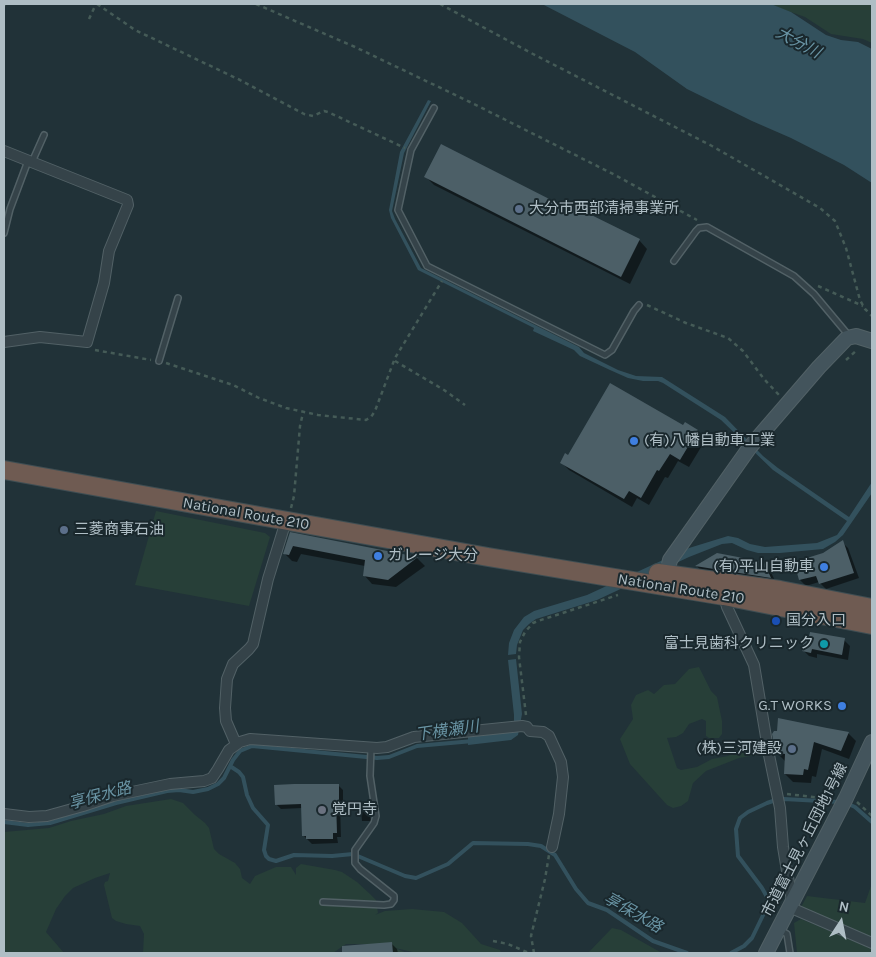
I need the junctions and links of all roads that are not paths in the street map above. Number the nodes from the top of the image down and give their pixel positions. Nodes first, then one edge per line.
1 (434, 108) dead end
2 (44, 135) dead end
3 (4, 152) edge
4 (30, 162) junction
5 (4, 233) edge
6 (674, 261) dead end
7 (178, 298) dead end
8 (639, 306) road end
9 (850, 337) junction
10 (872, 341) edge
11 (4, 342) edge
12 (159, 361) road end
13 (4, 470) edge
14 (286, 521) junction
15 (488, 557) junction
16 (667, 574) junction
17 (724, 596) junction
18 (872, 608) edge
19 (872, 625) edge
20 (872, 742) edge
21 (236, 744) junction
22 (371, 748) junction
23 (4, 814) edge
24 (552, 847) road end
25 (323, 902) dead end
26 (791, 904) junction
27 (778, 929) junction
28 (872, 942) edge
29 (766, 953) edge
30 (790, 953) edge

1 - 8 lane
2 - 4 lane
3 - 4 street
4 - 5 lane
4 - 11 street
6 - 9 lane
7 - 12 lane
9 - 10 street
9 - 16 street
13 - 14 highway, National Route 210
14 - 15 highway, National Route 210
14 - 21 street
15 - 16 highway, National Route 210
15 - 17 highway, National Route 210
16 - 18 highway, National Route 210
17 - 19 highway, National Route 210
17 - 26 street
20 - 26 street, 市道富士見ヶ丘団地1号線
21 - 22 street
21 - 23 street
22 - 24 street
22 - 25 lane
26 - 27 street, 市道富士見ヶ丘団地1号線
26 - 28 street
27 - 29 street, 市道富士見ヶ丘団地1号線
27 - 30 lane

